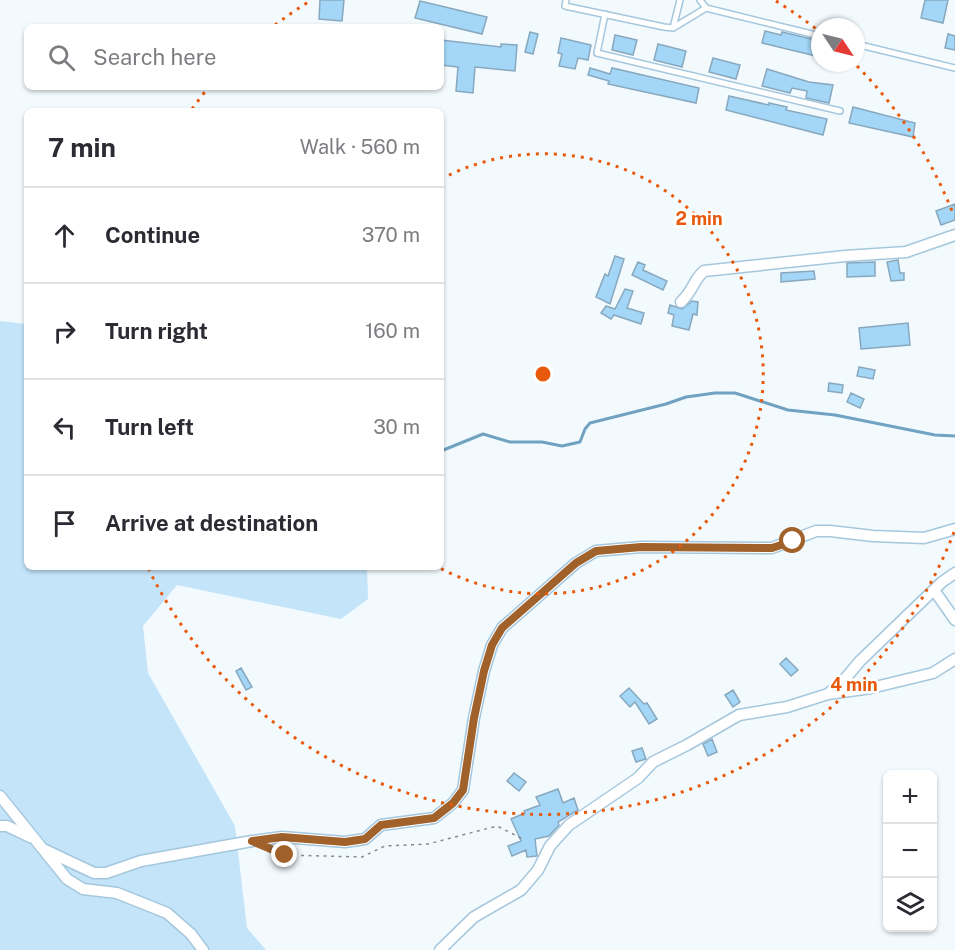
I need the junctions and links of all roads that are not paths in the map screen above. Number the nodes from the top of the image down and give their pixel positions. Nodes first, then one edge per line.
1 (567, 0) edge
2 (680, 0) edge
3 (700, 0) edge
4 (706, 8) junction
5 (605, 14) junction
6 (674, 27) junction
7 (811, 34) edge
8 (865, 46) edge
9 (955, 68) edge
10 (840, 111) dead end
11 (955, 234) edge
12 (681, 302) dead end
13 (955, 530) edge
14 (955, 573) edge
15 (934, 590) junction
16 (955, 620) edge
17 (955, 659) edge
18 (828, 694) junction
19 (0, 796) edge
20 (0, 826) edge
21 (40, 845) junction
22 (203, 950) edge
23 (440, 950) edge

1 - 5 lane
2 - 6 lane
3 - 4 lane
4 - 6 lane
4 - 7 lane
5 - 6 lane
5 - 10 lane
8 - 9 lane
11 - 12 street
13 - 21 street
14 - 15 street
15 - 16 street
15 - 18 street
17 - 18 street
18 - 23 street
19 - 21 street
20 - 21 street
21 - 22 street

